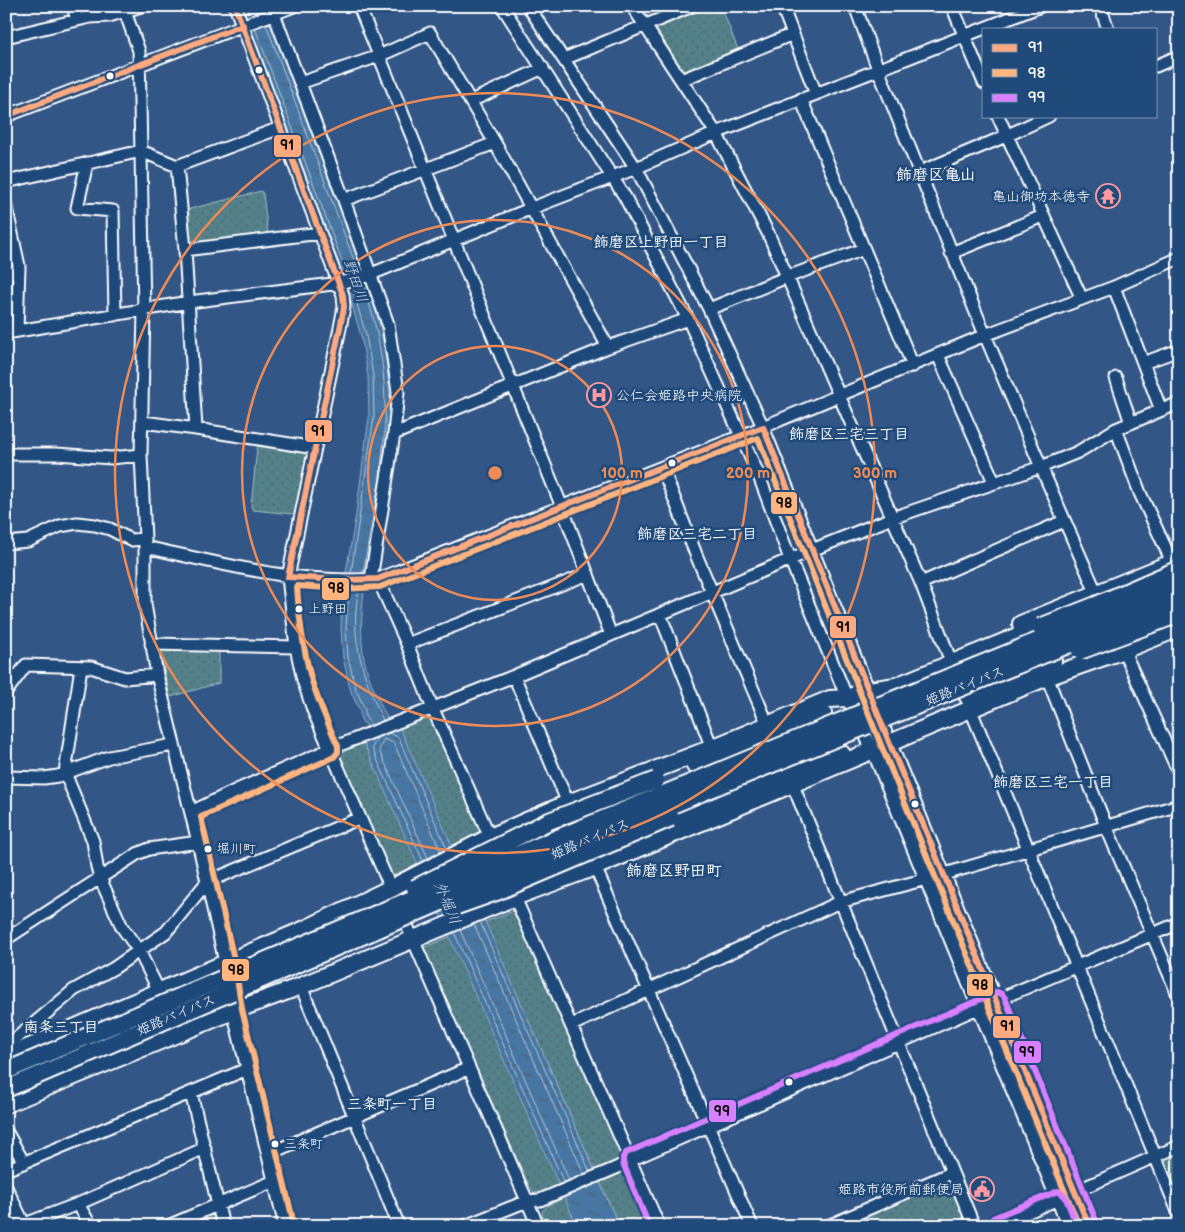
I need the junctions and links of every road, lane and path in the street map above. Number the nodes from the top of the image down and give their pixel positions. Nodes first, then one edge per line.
1 (73, 6) edge
2 (141, 6) edge
3 (235, 6) edge
4 (294, 6) edge
5 (359, 6) edge
6 (502, 6) edge
7 (528, 6) edge
8 (632, 6) edge
9 (692, 6) edge
10 (782, 6) edge
11 (855, 6) edge
12 (952, 6) edge
13 (1041, 6) edge
14 (1100, 6) edge
15 (124, 9) edge
16 (273, 10) edge
17 (77, 20) junction
18 (243, 25) junction
19 (645, 26) junction
20 (1108, 28) edge
21 (793, 34) junction
22 (963, 35) junction
23 (6, 36) edge
24 (379, 56) junction
25 (1179, 56) edge
26 (564, 58) junction
27 (139, 65) junction
28 (1158, 65) edge
29 (543, 68) junction
30 (878, 69) junction
31 (982, 78) edge
32 (681, 80) junction
33 (300, 83) junction
34 (816, 94) junction
35 (801, 99) junction
36 (471, 100) junction
37 (6, 116) edge
38 (999, 118) edge
39 (1045, 118) edge
40 (280, 128) junction
41 (716, 133) junction
42 (1006, 136) junction
43 (495, 143) junction
44 (141, 151) junction
45 (87, 164) junction
46 (177, 166) junction
47 (636, 168) junction
48 (424, 170) junction
49 (920, 172) junction
50 (612, 178) junction
51 (6, 182) edge
52 (344, 200) junction
53 (6, 206) edge
54 (532, 208) junction
55 (1043, 216) junction
56 (8, 226) edge
57 (320, 233) junction
58 (454, 241) junction
59 (864, 249) junction
60 (186, 250) junction
61 (951, 252) junction
62 (1179, 258) edge
63 (19, 271) junction
64 (6, 274) edge
65 (369, 275) junction
66 (787, 277) junction
67 (340, 283) junction
68 (1114, 287) junction
69 (1082, 299) junction
70 (189, 302) junction
71 (709, 309) junction
72 (144, 310) junction
73 (115, 315) junction
74 (688, 319) junction
75 (11, 332) edge
76 (985, 335) junction
77 (608, 347) junction
78 (1179, 350) edge
79 (938, 355) junction
80 (1144, 363) junction
81 (913, 366) junction
82 (1116, 378) dead end
83 (512, 385) junction
84 (840, 396) junction
85 (1178, 407) edge
86 (1161, 410) junction
87 (142, 422) junction
88 (1131, 422) junction
89 (763, 427) junction
90 (196, 428) junction
91 (1116, 429) junction
92 (394, 434) junction
93 (741, 436) junction
94 (315, 448) junction
95 (6, 454) edge
96 (141, 455) junction
97 (662, 467) junction
98 (1040, 467) junction
99 (994, 482) junction
100 (562, 507) junction
101 (892, 518) junction
102 (1064, 521) junction
103 (6, 543) edge
104 (145, 543) junction
105 (812, 550) junction
106 (790, 559) junction
107 (1177, 565) edge
108 (588, 574) junction
109 (288, 577) junction
110 (375, 579) junction
111 (921, 583) junction
112 (1179, 584) edge
113 (712, 591) junction
114 (1096, 593) junction
115 (660, 614) junction
116 (1178, 614) edge
117 (612, 635) junction
118 (151, 644) junction
119 (407, 644) junction
120 (296, 647) junction
121 (1124, 650) junction
122 (948, 654) junction
123 (6, 664) edge
124 (81, 667) junction
125 (157, 675) junction
126 (514, 676) junction
127 (1047, 677) junction
128 (7, 690) edge
129 (869, 690) junction
130 (847, 698) junction
131 (970, 708) junction
132 (433, 709) junction
133 (768, 725) junction
134 (888, 742) junction
135 (173, 745) junction
136 (712, 748) junction
137 (330, 749) junction
138 (872, 749) junction
139 (1179, 773) edge
140 (65, 774) junction
141 (6, 776) edge
142 (792, 783) junction
143 (568, 803) junction
144 (1179, 805) edge
145 (191, 812) junction
146 (360, 818) junction
147 (1106, 826) junction
148 (485, 840) junction
149 (198, 842) junction
150 (1028, 849) junction
151 (595, 867) junction
152 (945, 874) junction
153 (100, 878) junction
154 (925, 879) junction
155 (207, 882) junction
156 (397, 884) junction
157 (515, 897) junction
158 (840, 902) junction
159 (394, 922) junction
160 (1179, 923) edge
161 (335, 930) junction
162 (1152, 935) junction
163 (6, 940) edge
164 (413, 940) junction
165 (139, 951) junction
166 (225, 962) junction
167 (1076, 967) junction
168 (300, 986) junction
169 (649, 989) junction
170 (159, 991) junction
171 (1179, 998) edge
172 (997, 1001) junction
173 (978, 1008) junction
174 (233, 1011) junction
175 (572, 1025) junction
176 (899, 1043) junction
177 (6, 1047) edge
178 (6, 1057) edge
179 (469, 1068) junction
180 (247, 1069) junction
181 (6, 1071) edge
182 (6, 1089) edge
183 (191, 1093) junction
184 (6, 1104) edge
185 (354, 1118) junction
186 (708, 1127) junction
187 (6, 1131) edge
188 (1179, 1146) edge
189 (205, 1148) junction
190 (268, 1154) junction
191 (1155, 1156) junction
192 (631, 1160) junction
193 (24, 1163) junction
194 (6, 1170) edge
195 (951, 1173) junction
196 (274, 1181) junction
197 (6, 1188) edge
198 (1075, 1192) junction
199 (1057, 1200) junction
200 (527, 1201) junction
201 (78, 1204) junction
202 (218, 1204) junction
203 (1179, 1214) edge
204 (25, 1225) edge
205 (92, 1226) edge
206 (168, 1226) edge
207 (222, 1226) edge
208 (285, 1226) edge
209 (399, 1226) edge
210 (465, 1226) edge
211 (538, 1226) edge
212 (659, 1226) edge
213 (752, 1226) edge
214 (828, 1226) edge
215 (974, 1226) edge
216 (996, 1226) edge
217 (1068, 1226) edge
218 (1089, 1226) edge

1 - 17 street
2 - 15 street
3 - 18 street
4 - 16 street
5 - 24 street
6 - 29 street
7 - 26 street
8 - 19 street
9 - 19 street
10 - 21 street
11 - 30 street
12 - 22 street
13 - 22 street
14 - 20 street
15 - 17 street
15 - 27 street
16 - 18 street
16 - 33 street
17 - 23 street
18 - 27 street
18 - 40 street
19 - 26 street
19 - 32 street
21 - 32 street
21 - 34 street
22 - 30 street
22 - 31 street
24 - 33 street
24 - 36 street
24 - 48 street
25 - 28 street
26 - 47 street
27 - 37 street
27 - 44 street
29 - 36 street
29 - 50 street
30 - 34 street
30 - 49 street
32 - 41 street
33 - 52 street
34 - 35 street
35 - 41 street
35 - 59 street
36 - 43 street
38 - 42 street
39 - 42 street
40 - 46 street
40 - 57 street
41 - 47 street
41 - 66 street
42 - 49 street
42 - 55 street
43 - 48 street
43 - 54 street
44 - 45 street
44 - 46 street
44 - 72 street
45 - 51 street
45 - 73 street
46 - 60 street
47 - 50 street
47 - 71 street
48 - 52 street
48 - 58 street
49 - 61 street
50 - 54 street
50 - 74 street
52 - 65 street
53 - 56 street
54 - 58 street
54 - 77 street
55 - 61 street
55 - 69 street
56 - 63 street
57 - 60 street
57 - 67 street
58 - 65 street
58 - 83 street
59 - 66 street
59 - 81 street
60 - 70 street
61 - 76 street
62 - 68 street
63 - 64 street
63 - 75 street
65 - 67 street
65 - 92 street
66 - 71 street
66 - 84 street
67 - 70 street
67 - 94 street
68 - 69 street
68 - 80 street
69 - 76 street
70 - 72 street
70 - 90 street
71 - 89 street
72 - 73 street
72 - 87 street
73 - 75 street
74 - 77 street
74 - 93 street
76 - 79 street
76 - 98 street
77 - 83 street
78 - 80 street
79 - 81 street
79 - 99 street
80 - 86 street
81 - 84 street
82 - 88 street
83 - 92 street
83 - 100 street
84 - 89 street
84 - 101 street
85 - 86 street
86 - 88 street
87 - 90 street
87 - 96 street
88 - 91 street
89 - 93 street
89 - 105 street
90 - 94 street
91 - 98 street
91 - 107 street
92 - 110 street
93 - 97 street
93 - 106 street
94 - 109 street
95 - 96 street
96 - 104 street
97 - 100 street
97 - 113 street
98 - 99 street
98 - 102 street
99 - 101 street
100 - 108 street
100 - 110 street
101 - 105 street
101 - 111 street
102 - 111 street
102 - 114 street
103 - 104 street
104 - 109 street
104 - 118 street
105 - 106 street
105 - 129 street
106 - 113 street
106 - 130 street
107 - 114 highway
107 - 129 highway, bridge
108 - 117 street
108 - 119 street
109 - 110 street
109 - 120 street
110 - 119 street
111 - 122 street
112 - 161 highway, 姫路バイパス, bridge
113 - 115 street
113 - 133 street
114 - 121 street
114 - 122 highway
115 - 117 street
115 - 136 street
116 - 121 highway
116 - 134 highway, bridge
116 - 159 highway, 姫路バイパス, bridge
117 - 126 street
118 - 120 street
118 - 125 street
119 - 132 street
120 - 137 street
121 - 127 highway
121 - 139 street
122 - 129 highway
123 - 128 street
124 - 125 street
124 - 128 street
124 - 140 street
125 - 135 street
126 - 132 street
126 - 143 street
127 - 131 highway
127 - 147 street
129 - 130 highway
129 - 134 street
130 - 133 highway
130 - 138 street
130 - 161 highway, bridge
131 - 134 highway
131 - 150 street
132 - 137 street
132 - 148 street
133 - 136 highway
134 - 138 highway
134 - 152 street
135 - 140 street
135 - 145 street
136 - 143 highway
137 - 145 street
137 - 146 street
138 - 142 highway
138 - 154 street
138 - 159 highway, bridge
140 - 141 street
140 - 153 street
142 - 151 highway
142 - 158 street
143 - 148 highway
144 - 147 street
145 - 149 street
146 - 155 street
146 - 156 street
147 - 150 street
147 - 162 street
148 - 156 highway
148 - 157 street
149 - 153 street
149 - 155 street
150 - 152 street
150 - 167 street
151 - 157 highway
151 - 169 street
152 - 154 street
152 - 172 street
153 - 163 street
153 - 165 street
154 - 158 street
154 - 173 street
155 - 165 street
155 - 166 street
156 - 164 street
156 - 166 highway
157 - 164 highway
157 - 175 street
158 - 169 street
158 - 176 street
159 - 182 highway, 姫路バイパス, bridge
160 - 162 street
161 - 181 highway, 姫路バイパス, bridge
162 - 167 street
162 - 171 street
164 - 168 highway
164 - 179 street
165 - 170 street
165 - 177 street
166 - 170 highway
167 - 172 street
167 - 191 street
168 - 174 highway
168 - 185 street
169 - 175 street
169 - 186 street
170 - 178 highway
172 - 173 street
172 - 198 street
173 - 176 street
173 - 199 street
174 - 180 street
174 - 184 highway
175 - 192 street
176 - 186 street
176 - 195 street
179 - 185 street
179 - 200 street
180 - 183 street
180 - 190 street
183 - 189 street
183 - 193 street
185 - 190 street
185 - 209 street
186 - 192 street
186 - 213 street
187 - 193 street
188 - 191 street
189 - 201 street
189 - 202 street
190 - 196 street
191 - 198 street
191 - 203 street
192 - 200 street
192 - 212 street
193 - 194 street
195 - 214 street
195 - 215 street
196 - 202 street
196 - 208 street
197 - 204 street
198 - 199 street
198 - 218 street
199 - 216 street
199 - 217 street
200 - 210 street
200 - 211 street
201 - 204 street
201 - 205 street
202 - 206 street
202 - 207 street

